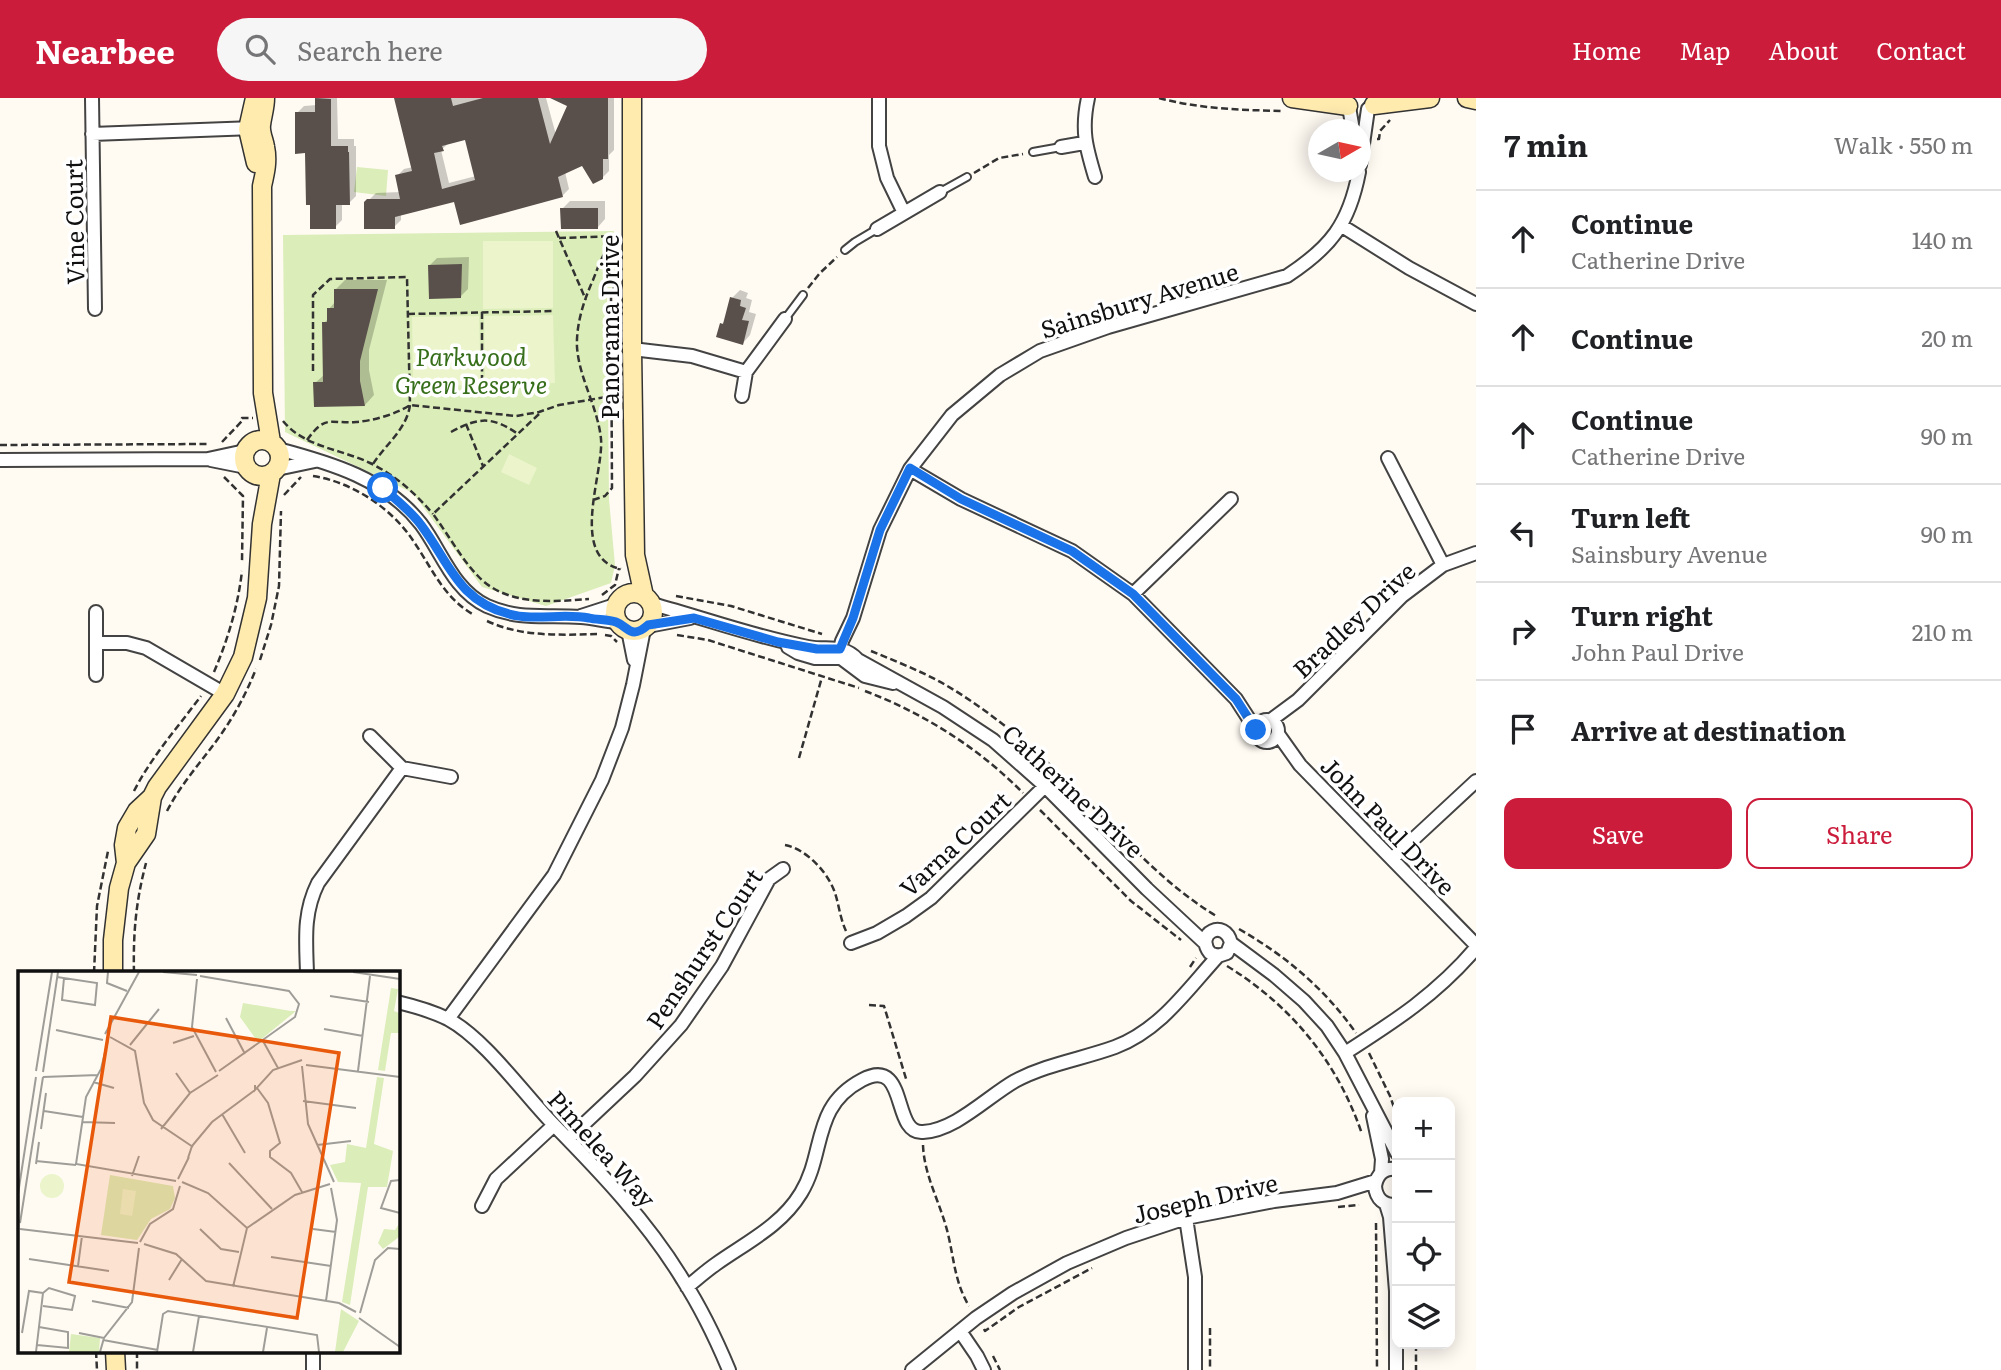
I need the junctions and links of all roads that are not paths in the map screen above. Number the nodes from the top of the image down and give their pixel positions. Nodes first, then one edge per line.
1 (92, 98) edge
2 (255, 98) edge
3 (265, 98) edge
4 (632, 98) edge
5 (879, 98) edge
6 (1088, 98) edge
7 (1430, 98) edge
8 (1467, 98) edge
9 (1476, 100) edge
10 (1347, 103) edge
11 (1374, 104) edge
12 (1289, 105) edge
13 (255, 128) junction
14 (92, 134) junction
15 (1084, 142) junction
16 (1061, 147) joint
17 (1033, 152) road end
18 (967, 177) road end
19 (1095, 177) dead end
20 (1356, 182) edge
21 (940, 192) joint
22 (904, 213) junction
23 (1342, 226) junction
24 (877, 229) joint
25 (845, 250) road end
26 (803, 295) road end
27 (1476, 304) edge
28 (95, 309) dead end
29 (785, 319) joint
30 (632, 349) junction
31 (746, 372) junction
32 (263, 393) junction
33 (742, 396) dead end
34 (274, 446) junction
35 (1388, 458) dead end
36 (0, 460) edge
37 (307, 460) junction
38 (257, 463) junction
39 (910, 468) junction
40 (1231, 499) dead end
41 (1476, 553) edge
42 (1443, 565) junction
43 (1133, 594) junction
44 (635, 600) junction
45 (96, 612) dead end
46 (676, 616) junction
47 (581, 617) junction
48 (631, 630) junction
49 (96, 643) junction
50 (842, 652) junction
51 (96, 675) dead end
52 (225, 694) junction
53 (1236, 699) junction
54 (1273, 726) junction
55 (1256, 730) junction
56 (370, 736) dead end
57 (1266, 742) junction
58 (1300, 765) junction
59 (402, 768) junction
60 (450, 777) dead end
61 (1476, 781) edge
62 (1045, 786) junction
63 (1392, 859) junction
64 (783, 869) dead end
65 (851, 943) road end
66 (1231, 943) junction
67 (1476, 946) edge
68 (1211, 952) junction
69 (113, 971) edge
70 (307, 971) edge
71 (1268, 971) junction
72 (399, 1002) edge
73 (448, 1019) junction
74 (1345, 1053) junction
75 (1366, 1092) junction
76 (554, 1125) junction
77 (569, 1138) junction
78 (1392, 1143) edge
79 (1392, 1170) edge
80 (1379, 1177) junction
81 (1337, 1193) junction
82 (1387, 1201) edge
83 (482, 1206) dead end
84 (1186, 1219) junction
85 (685, 1283) junction
86 (1396, 1286) edge
87 (960, 1331) junction
88 (1396, 1349) edge
89 (115, 1352) edge
90 (313, 1352) edge
91 (116, 1370) edge
92 (313, 1370) edge
93 (729, 1370) edge
94 (912, 1370) edge
95 (985, 1370) edge
96 (1195, 1370) edge
97 (1396, 1370) edge

1 - 14 street, Vine Court
2 - 13 street
3 - 13 street
4 - 30 street, Panorama Drive
5 - 22 street
6 - 15 street
7 - 11 street
8 - 9 street
10 - 11 street
10 - 12 street
13 - 14 street, Vine Court
13 - 32 street
14 - 28 street, Vine Court
15 - 16 street
15 - 19 street
16 - 17 lane
18 - 21 lane
20 - 23 street, Sainsbury Avenue
21 - 22 street
22 - 24 street
23 - 27 street
23 - 39 street, Sainsbury Avenue
24 - 25 lane
26 - 29 lane
29 - 31 street
30 - 31 street
30 - 44 street, Panorama Drive
31 - 33 street
32 - 34 street
32 - 38 street
34 - 37 street
34 - 38 street
34 - 38 street
35 - 42 street
36 - 38 street
37 - 38 street
37 - 47 street
38 - 52 street
39 - 43 street, John Paul Drive
39 - 50 street, Sainsbury Avenue
40 - 43 street
41 - 42 street, Bradley Drive
42 - 54 street, Bradley Drive
43 - 53 street, John Paul Drive
44 - 46 street
44 - 47 street
44 - 48 street
44 - 48 street
45 - 49 street
46 - 48 street
46 - 50 street
47 - 48 street
48 - 73 street
49 - 51 street
49 - 52 street
50 - 62 street, Catherine Drive
52 - 69 street
53 - 54 street, John Paul Drive
53 - 55 street, John Paul Drive
54 - 55 street
54 - 57 street
54 - 58 street, John Paul Drive
55 - 57 street
56 - 59 street
57 - 58 street, John Paul Drive
58 - 63 street, John Paul Drive
59 - 60 street
59 - 70 street
61 - 63 street
62 - 65 street, Varna Court
62 - 68 street, Catherine Drive
63 - 67 street, John Paul Drive
64 - 77 street, Penshurst Court
66 - 68 street
66 - 68 street, Catherine Drive
66 - 71 street, Catherine Drive
67 - 74 street
68 - 71 street, Catherine Drive
68 - 85 street
71 - 74 street, Catherine Drive
72 - 73 street, Pimelea Way
73 - 76 street, Pimelea Way
74 - 75 street, Catherine Drive
75 - 78 street, Catherine Drive
75 - 80 street, Catherine Drive
76 - 77 street, Pimelea Way
76 - 83 street
77 - 85 street, Pimelea Way
79 - 80 street, Joseph Drive
80 - 81 street, Joseph Drive
80 - 82 street, Catherine Drive
81 - 82 street, Joseph Drive
81 - 84 street, Joseph Drive
82 - 86 street
84 - 87 street, Joseph Drive
84 - 96 street
85 - 93 street, Pimelea Way
87 - 94 street, Joseph Drive
87 - 95 street
88 - 97 street
89 - 91 street
90 - 92 street

